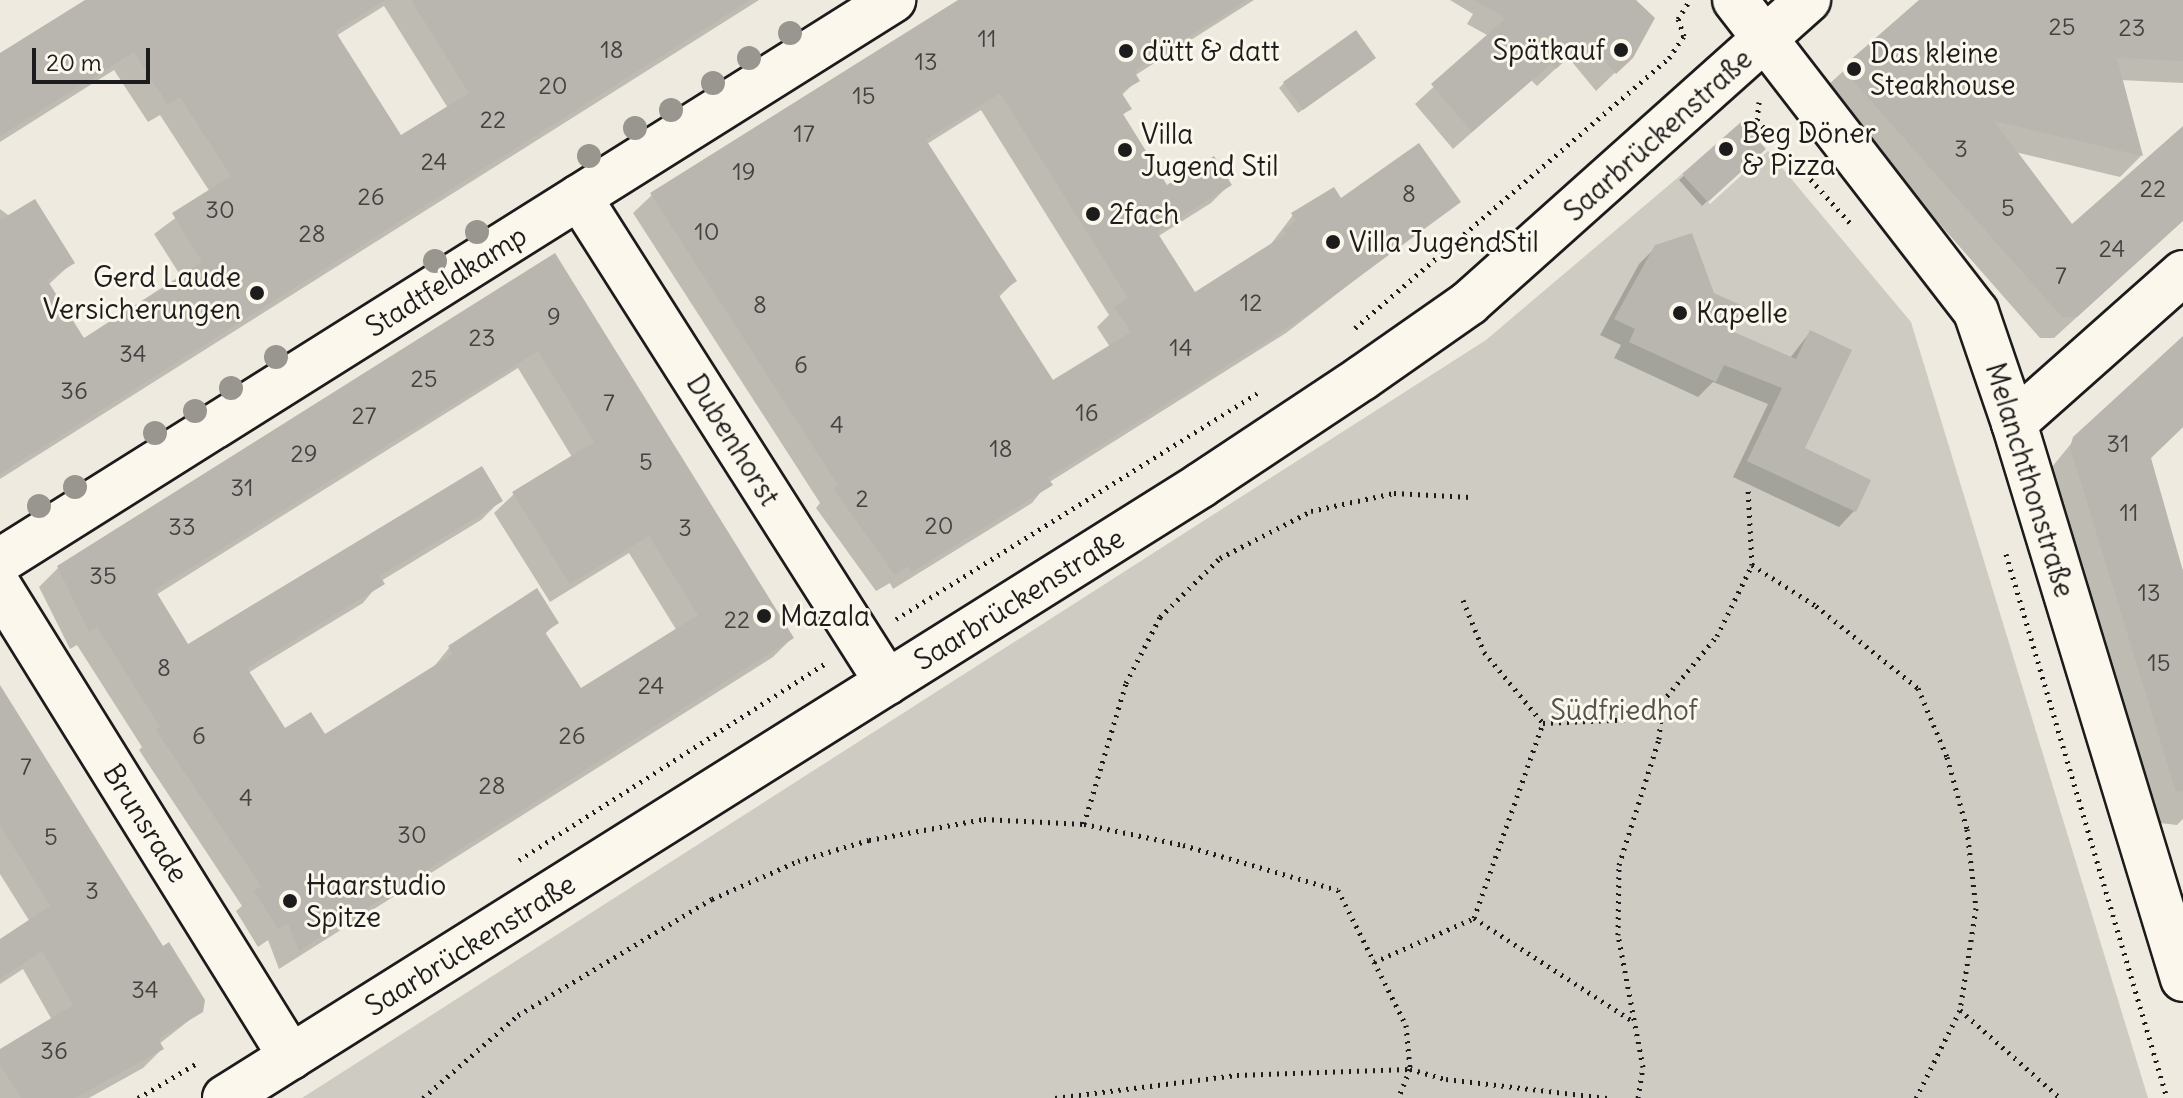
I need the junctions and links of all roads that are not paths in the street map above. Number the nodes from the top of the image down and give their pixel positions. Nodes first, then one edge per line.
1 (893, 0) edge
2 (1735, 0) edge
3 (1808, 0) edge
4 (1766, 38) junction
5 (579, 197) junction
6 (2183, 273) edge
7 (2014, 423) junction
8 (0, 561) edge
9 (0, 588) edge
10 (887, 682) junction
11 (2174, 917) edge
12 (2183, 979) edge
13 (291, 1057) junction
14 (225, 1098) edge

1 - 5 street, Stadtfeldkamp
2 - 4 street, Melanchthonstraße
3 - 4 street, Saarbrückenstraße
4 - 7 street, Melanchthonstraße
4 - 10 street, Saarbrückenstraße
5 - 8 street, Stadtfeldkamp
5 - 10 street, Dubenhorst
6 - 7 street
7 - 11 street, Melanchthonstraße
9 - 13 street, Brunsrade
10 - 13 street, Saarbrückenstraße
11 - 12 street, Melanchthonstraße
13 - 14 street, Saarbrückenstraße

